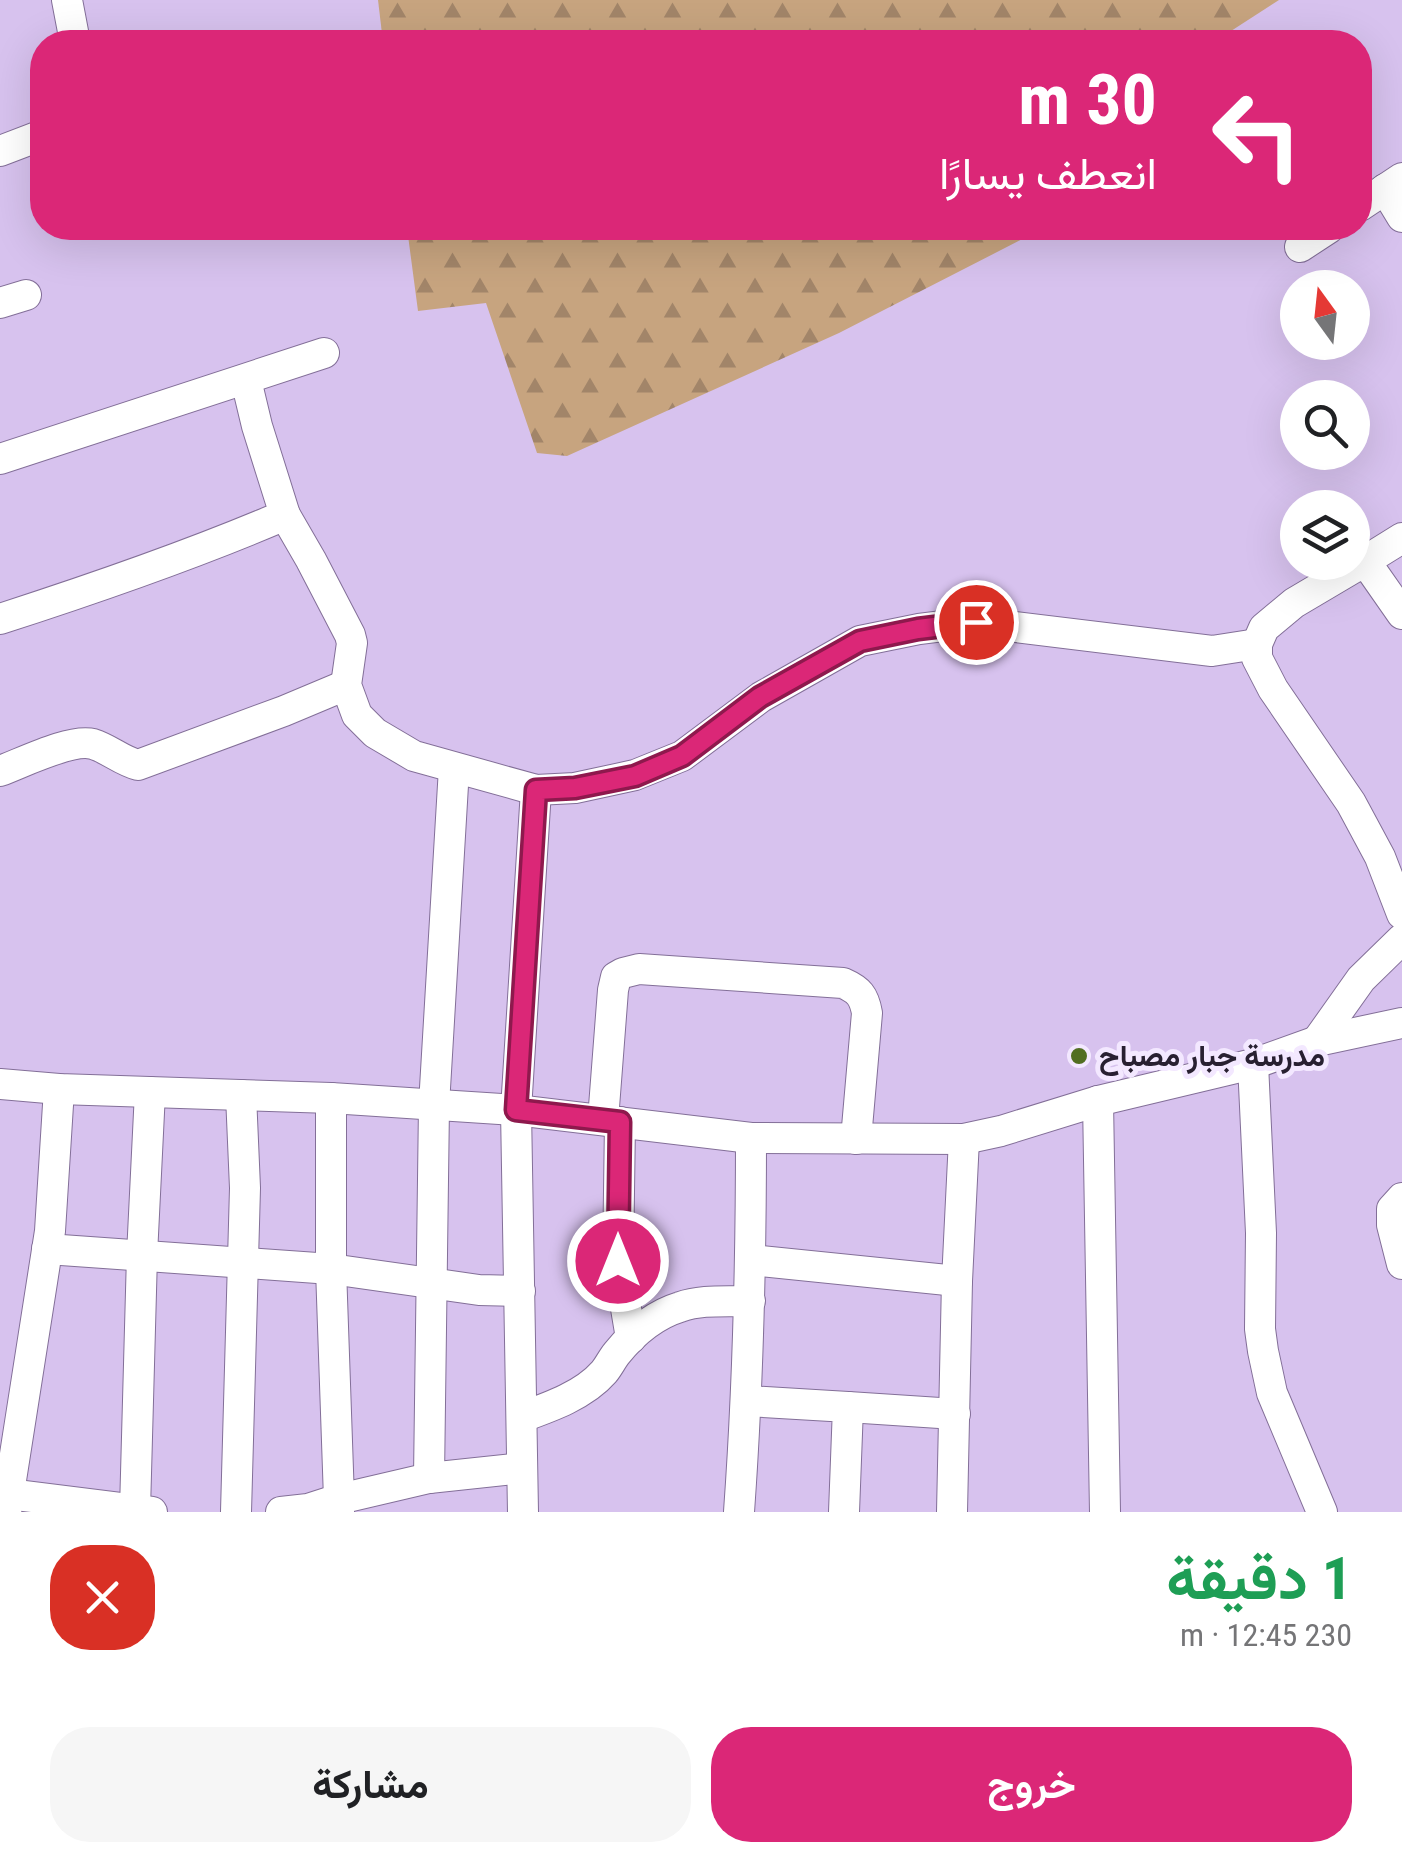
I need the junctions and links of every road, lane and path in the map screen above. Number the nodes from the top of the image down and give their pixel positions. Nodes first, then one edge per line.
1 (67, 0) edge
2 (73, 30) edge
3 (30, 140) edge
4 (0, 151) edge
5 (1382, 191) edge
6 (1402, 216) edge
7 (1311, 240) edge
8 (1300, 247) dead end
9 (324, 353) dead end
10 (246, 380) junction
11 (0, 459) edge
12 (284, 516) junction
13 (1402, 538) edge
14 (1370, 559) edge
15 (1370, 569) edge
16 (1334, 580) edge
17 (1402, 614) edge
18 (0, 619) edge
19 (1257, 644) junction
20 (346, 685) junction
21 (454, 768) junction
22 (0, 771) edge
23 (536, 790) junction
24 (1402, 914) edge
25 (1402, 938) edge
26 (1402, 1023) edge
27 (1317, 1041) junction
28 (1253, 1064) junction
29 (0, 1084) edge
30 (59, 1090) junction
31 (150, 1092) junction
32 (242, 1095) junction
33 (331, 1098) junction
34 (1098, 1101) junction
35 (434, 1105) junction
36 (516, 1110) junction
37 (611, 1121) junction
38 (751, 1138) junction
39 (856, 1138) junction
40 (964, 1139) junction
41 (1402, 1198) edge
42 (47, 1249) junction
43 (142, 1255) junction
44 (751, 1260) junction
45 (242, 1262) junction
46 (1402, 1264) edge
47 (331, 1269) junction
48 (957, 1281) junction
49 (432, 1284) junction
50 (520, 1291) junction
51 (750, 1301) junction
52 (630, 1338) junction
53 (747, 1401) junction
54 (848, 1407) junction
55 (955, 1414) junction
56 (522, 1416) junction
57 (522, 1468) junction
58 (429, 1478) junction
59 (7, 1503) edge
60 (339, 1505) edge
61 (145, 1511) edge
62 (236, 1512) edge
63 (282, 1512) edge
64 (523, 1512) edge
65 (739, 1512) edge
66 (844, 1512) edge
67 (952, 1512) edge
68 (1105, 1512) edge
69 (1322, 1512) edge

1 - 2 street
3 - 4 street
5 - 6 street
7 - 8 street
9 - 10 street
10 - 11 street
10 - 12 street
12 - 18 street
12 - 20 street
13 - 14 street
15 - 17 street
16 - 19 street
19 - 23 street
19 - 24 street
20 - 21 street
20 - 22 street
21 - 23 street
21 - 35 street
23 - 36 street
25 - 27 street
26 - 27 street
27 - 28 street
28 - 34 street
28 - 69 street
29 - 30 street
30 - 31 street
30 - 42 street
31 - 32 street
31 - 43 street
32 - 33 street
32 - 45 street
33 - 35 street
33 - 47 street
34 - 40 street
34 - 68 street
35 - 36 street
35 - 49 street
36 - 37 street
36 - 50 street
37 - 38 street
37 - 39 street
37 - 52 street
38 - 39 street
38 - 44 street
39 - 40 street
40 - 48 street
41 - 46 street
42 - 43 street
42 - 59 street
43 - 45 street
43 - 61 street
44 - 48 street
44 - 51 street
45 - 47 street
45 - 62 street
47 - 49 street
47 - 60 street
48 - 55 street
49 - 50 street
49 - 58 street
50 - 56 street
51 - 52 street
51 - 53 street
52 - 56 street
53 - 54 street
53 - 65 street
54 - 55 street
54 - 66 street
55 - 67 street
56 - 57 street
57 - 58 street
57 - 64 street
58 - 60 street
59 - 61 street
60 - 63 street

